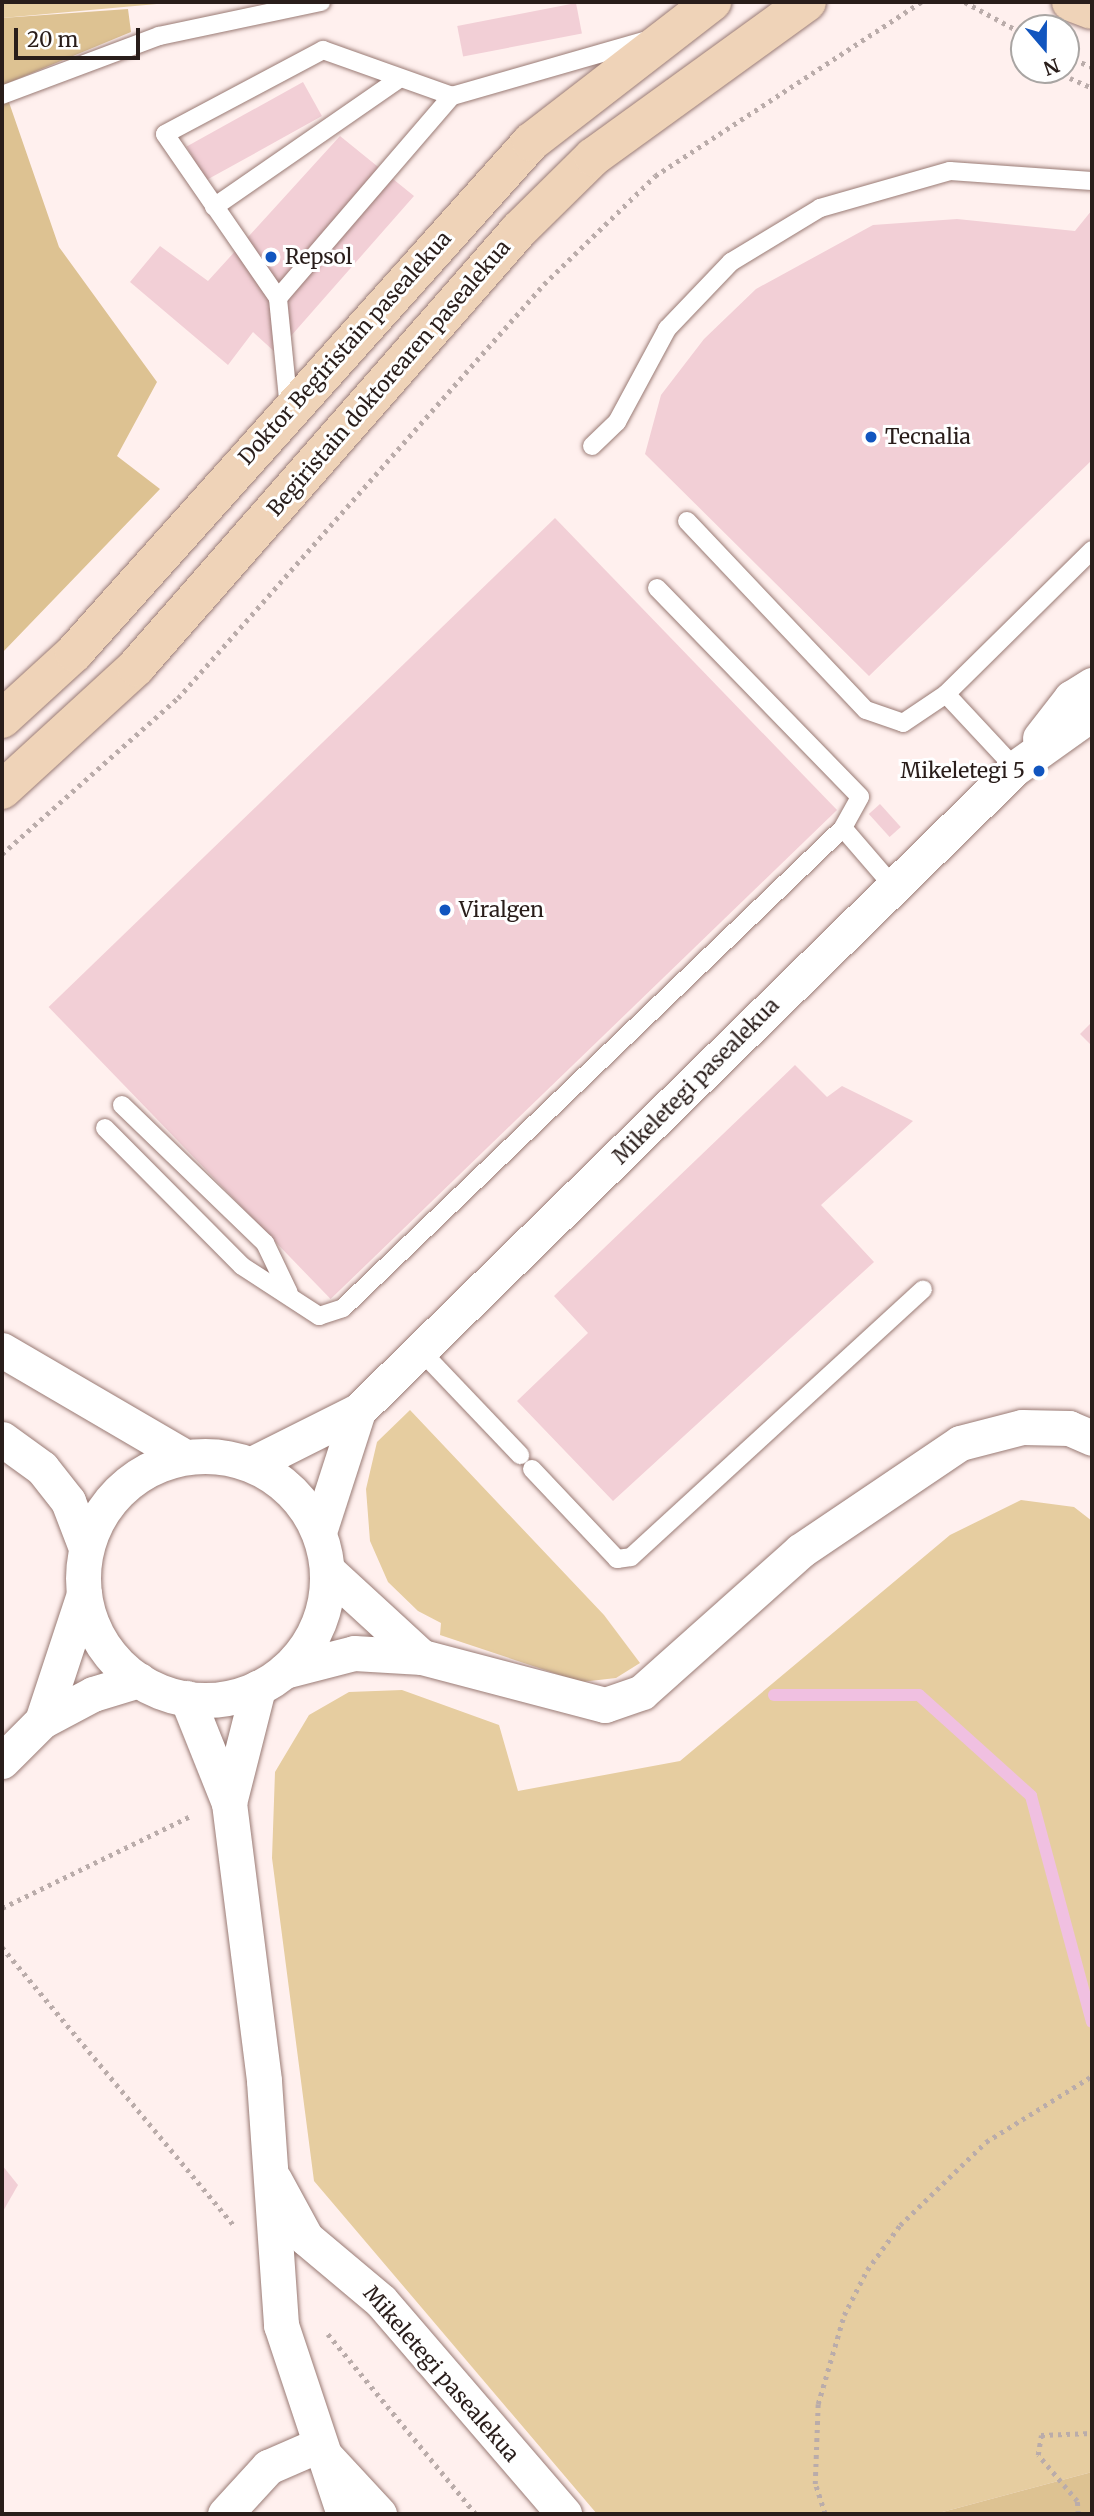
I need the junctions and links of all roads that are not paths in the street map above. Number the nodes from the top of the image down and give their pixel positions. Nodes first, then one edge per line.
1 (321, 2) edge
2 (712, 2) edge
3 (807, 2) edge
4 (1071, 2) edge
5 (1092, 10) edge
6 (671, 33) junction
7 (400, 78) junction
8 (2, 95) edge
9 (452, 96) junction
10 (1092, 181) edge
11 (214, 207) junction
12 (278, 298) junction
13 (289, 410) junction
14 (592, 446) dead end
15 (687, 521) dead end
16 (1092, 550) edge
17 (657, 588) dead end
18 (1092, 685) edge
19 (946, 694) junction
20 (1092, 713) edge
21 (2, 719) edge
22 (1024, 760) junction
23 (2, 790) edge
24 (843, 828) junction
25 (893, 887) junction
26 (122, 1105) dead end
27 (105, 1128) dead end
28 (923, 1289) dead end
29 (289, 1293) junction
30 (2, 1350) edge
31 (421, 1351) junction
32 (358, 1410) junction
33 (1092, 1438) edge
34 (2, 1439) edge
35 (185, 1457) junction
36 (252, 1464) junction
37 (319, 1532) junction
38 (86, 1548) junction
39 (328, 1571) junction
40 (84, 1594) junction
41 (422, 1657) junction
42 (139, 1680) junction
43 (271, 1680) junction
44 (187, 1698) junction
45 (42, 1721) junction
46 (2, 1761) edge
47 (218, 1805) junction
48 (270, 2169) junction
49 (316, 2446) junction
50 (225, 2514) edge
51 (344, 2514) edge
52 (379, 2514) edge
53 (564, 2514) edge

1 - 8 lane
2 - 6 main road, Doktor Begiristain pasealekua
3 - 23 main road, Begiristain doktorearen pasealekua
4 - 5 main road
6 - 9 lane
6 - 13 main road, Doktor Begiristain pasealekua
7 - 9 lane
7 - 11 lane
7 - 11 lane
9 - 12 lane
10 - 14 lane
11 - 12 lane
12 - 13 lane
13 - 21 main road, Doktor Begiristain pasealekua
15 - 19 lane
16 - 19 lane
17 - 24 lane
18 - 22 street, Mikeletegi pasealekua
19 - 22 lane
20 - 22 street, Mikeletegi pasealekua
22 - 25 street, Mikeletegi pasealekua
24 - 25 lane
24 - 29 lane
25 - 31 street, Mikeletegi pasealekua
26 - 29 lane
27 - 29 lane
28 - 31 lane
30 - 35 street
31 - 32 street, Mikeletegi pasealekua
32 - 36 street, Mikeletegi pasealekua
32 - 37 street, Mikeletegi pasealekua
33 - 41 street
34 - 38 street
35 - 36 street
35 - 38 street
36 - 37 street
37 - 39 street
38 - 40 street
39 - 41 street
39 - 43 street
40 - 42 street
40 - 45 street
41 - 43 street
42 - 44 street
42 - 45 street
43 - 44 street
43 - 47 street, Mikeletegi pasealekua
44 - 47 street, Mikeletegi pasealekua
45 - 46 street
47 - 48 street, Mikeletegi pasealekua
48 - 49 street, Mikeletegi pasealekua
48 - 53 street, Mikeletegi pasealekua
49 - 50 street
49 - 51 street, Mikeletegi pasealekua
49 - 52 street, Mikeletegi pasealekua

